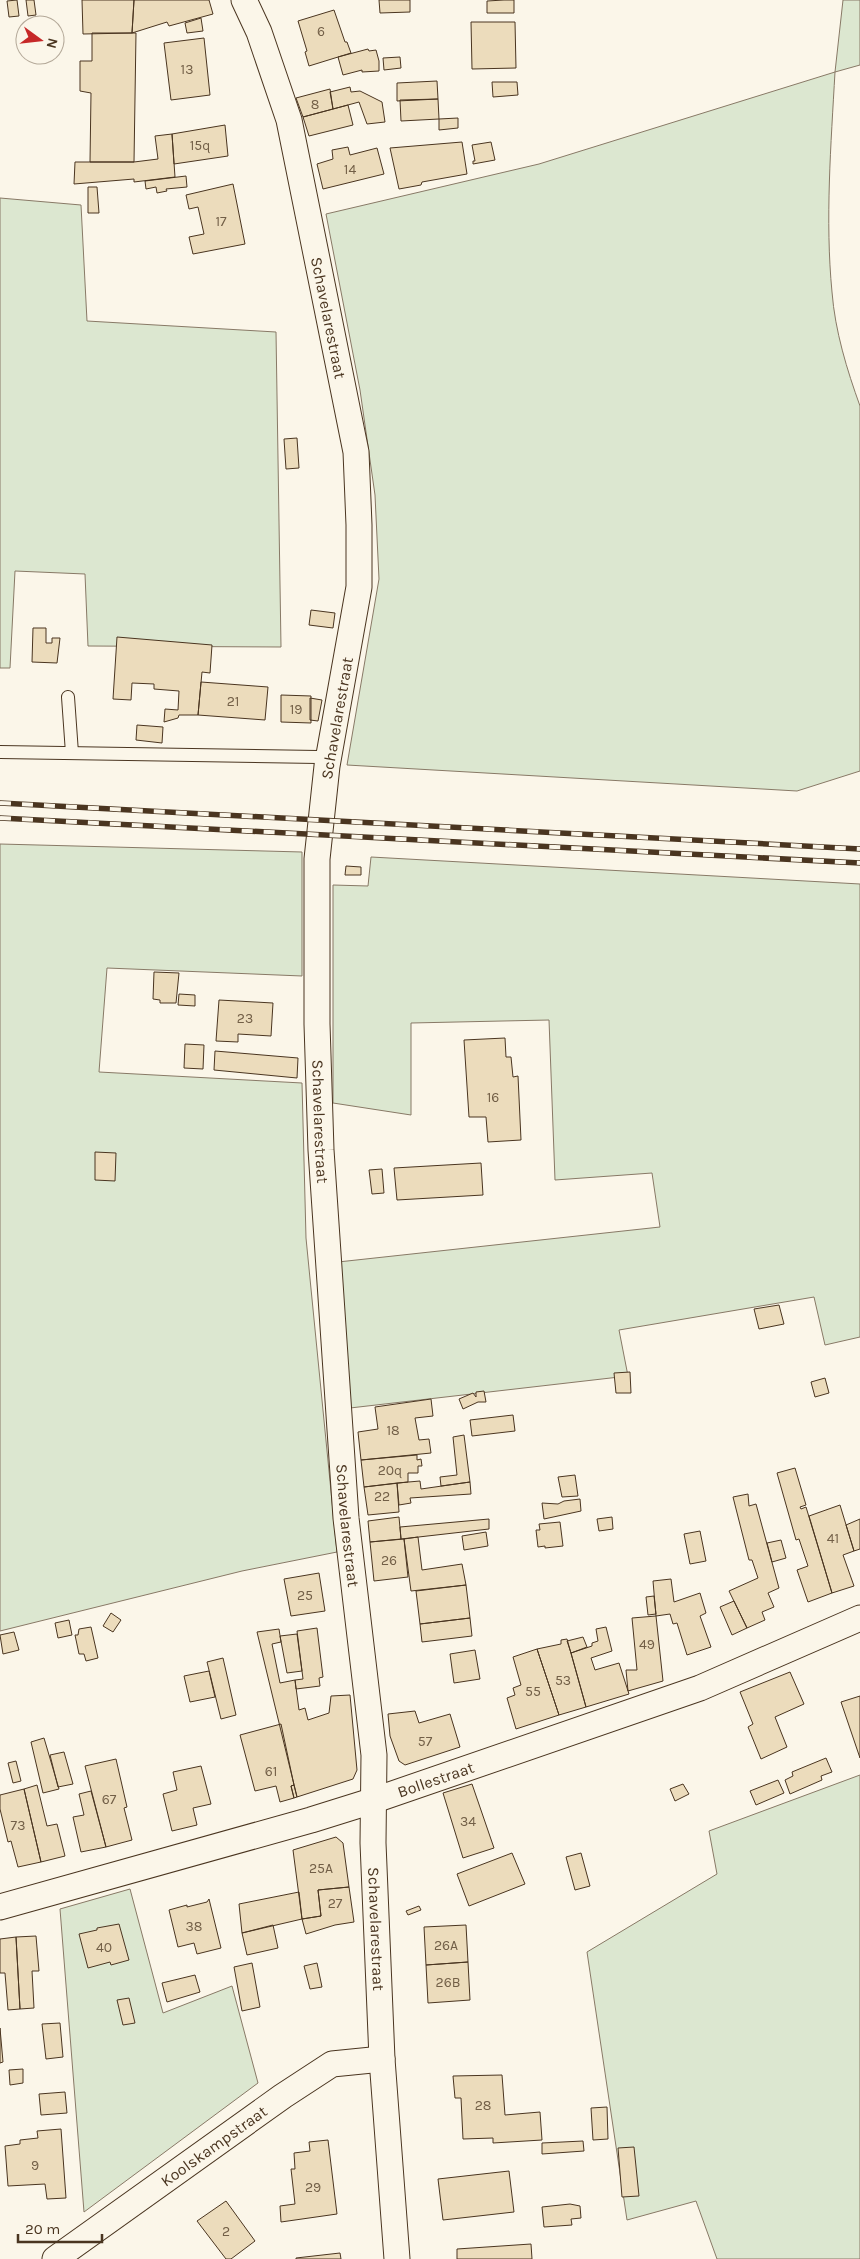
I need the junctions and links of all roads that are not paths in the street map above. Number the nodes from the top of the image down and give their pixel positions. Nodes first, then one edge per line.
1 (244, 0) edge
2 (68, 697) dead end
3 (0, 752) edge
4 (72, 753) junction
5 (327, 766) junction
6 (860, 1618) edge
7 (375, 1800) junction
8 (0, 1907) edge
9 (382, 2059) junction
10 (55, 2259) edge
11 (397, 2259) edge

1 - 5 street, Schavelarestraat
2 - 4 lane
3 - 4 lane
4 - 5 lane
5 - 7 street, Schavelarestraat
6 - 7 street, Bollestraat
7 - 8 street, Bollestraat
7 - 9 street, Schavelarestraat
9 - 10 street, Koolskampstraat
9 - 11 street, Schavelarestraat

